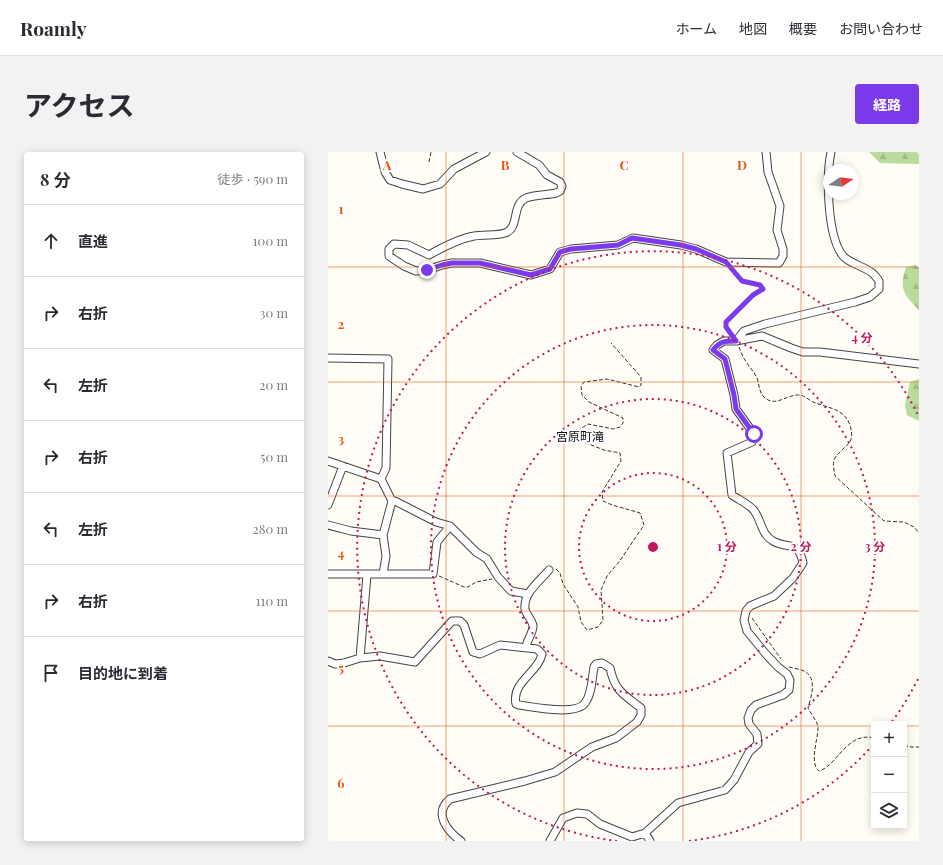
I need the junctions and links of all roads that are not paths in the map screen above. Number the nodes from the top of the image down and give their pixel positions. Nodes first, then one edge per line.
1 (380, 152) edge
2 (486, 152) edge
3 (517, 152) edge
4 (766, 152) edge
5 (831, 152) edge
6 (736, 341) junction
7 (328, 358) edge
8 (919, 364) edge
9 (328, 461) edge
10 (343, 466) junction
11 (381, 479) junction
12 (392, 501) junction
13 (328, 505) edge
14 (328, 525) edge
15 (450, 526) junction
16 (383, 535) junction
17 (549, 570) road end
18 (328, 574) edge
19 (383, 574) junction
20 (367, 575) junction
21 (528, 594) junction
22 (526, 647) junction
23 (360, 658) junction
24 (328, 660) edge
25 (645, 833) junction
26 (461, 841) edge
27 (550, 841) edge
28 (650, 841) edge

1 - 2 street
3 - 4 street
5 - 6 street
6 - 8 street
6 - 25 street
7 - 11 street
9 - 10 street
10 - 11 street
10 - 13 street
11 - 12 street
12 - 15 street
12 - 16 street
14 - 16 street
15 - 19 street
15 - 21 street
16 - 19 street
17 - 21 street
18 - 20 street
19 - 20 street
20 - 23 street
21 - 22 street
22 - 23 street
22 - 26 street
23 - 24 street
25 - 27 street
25 - 28 street

